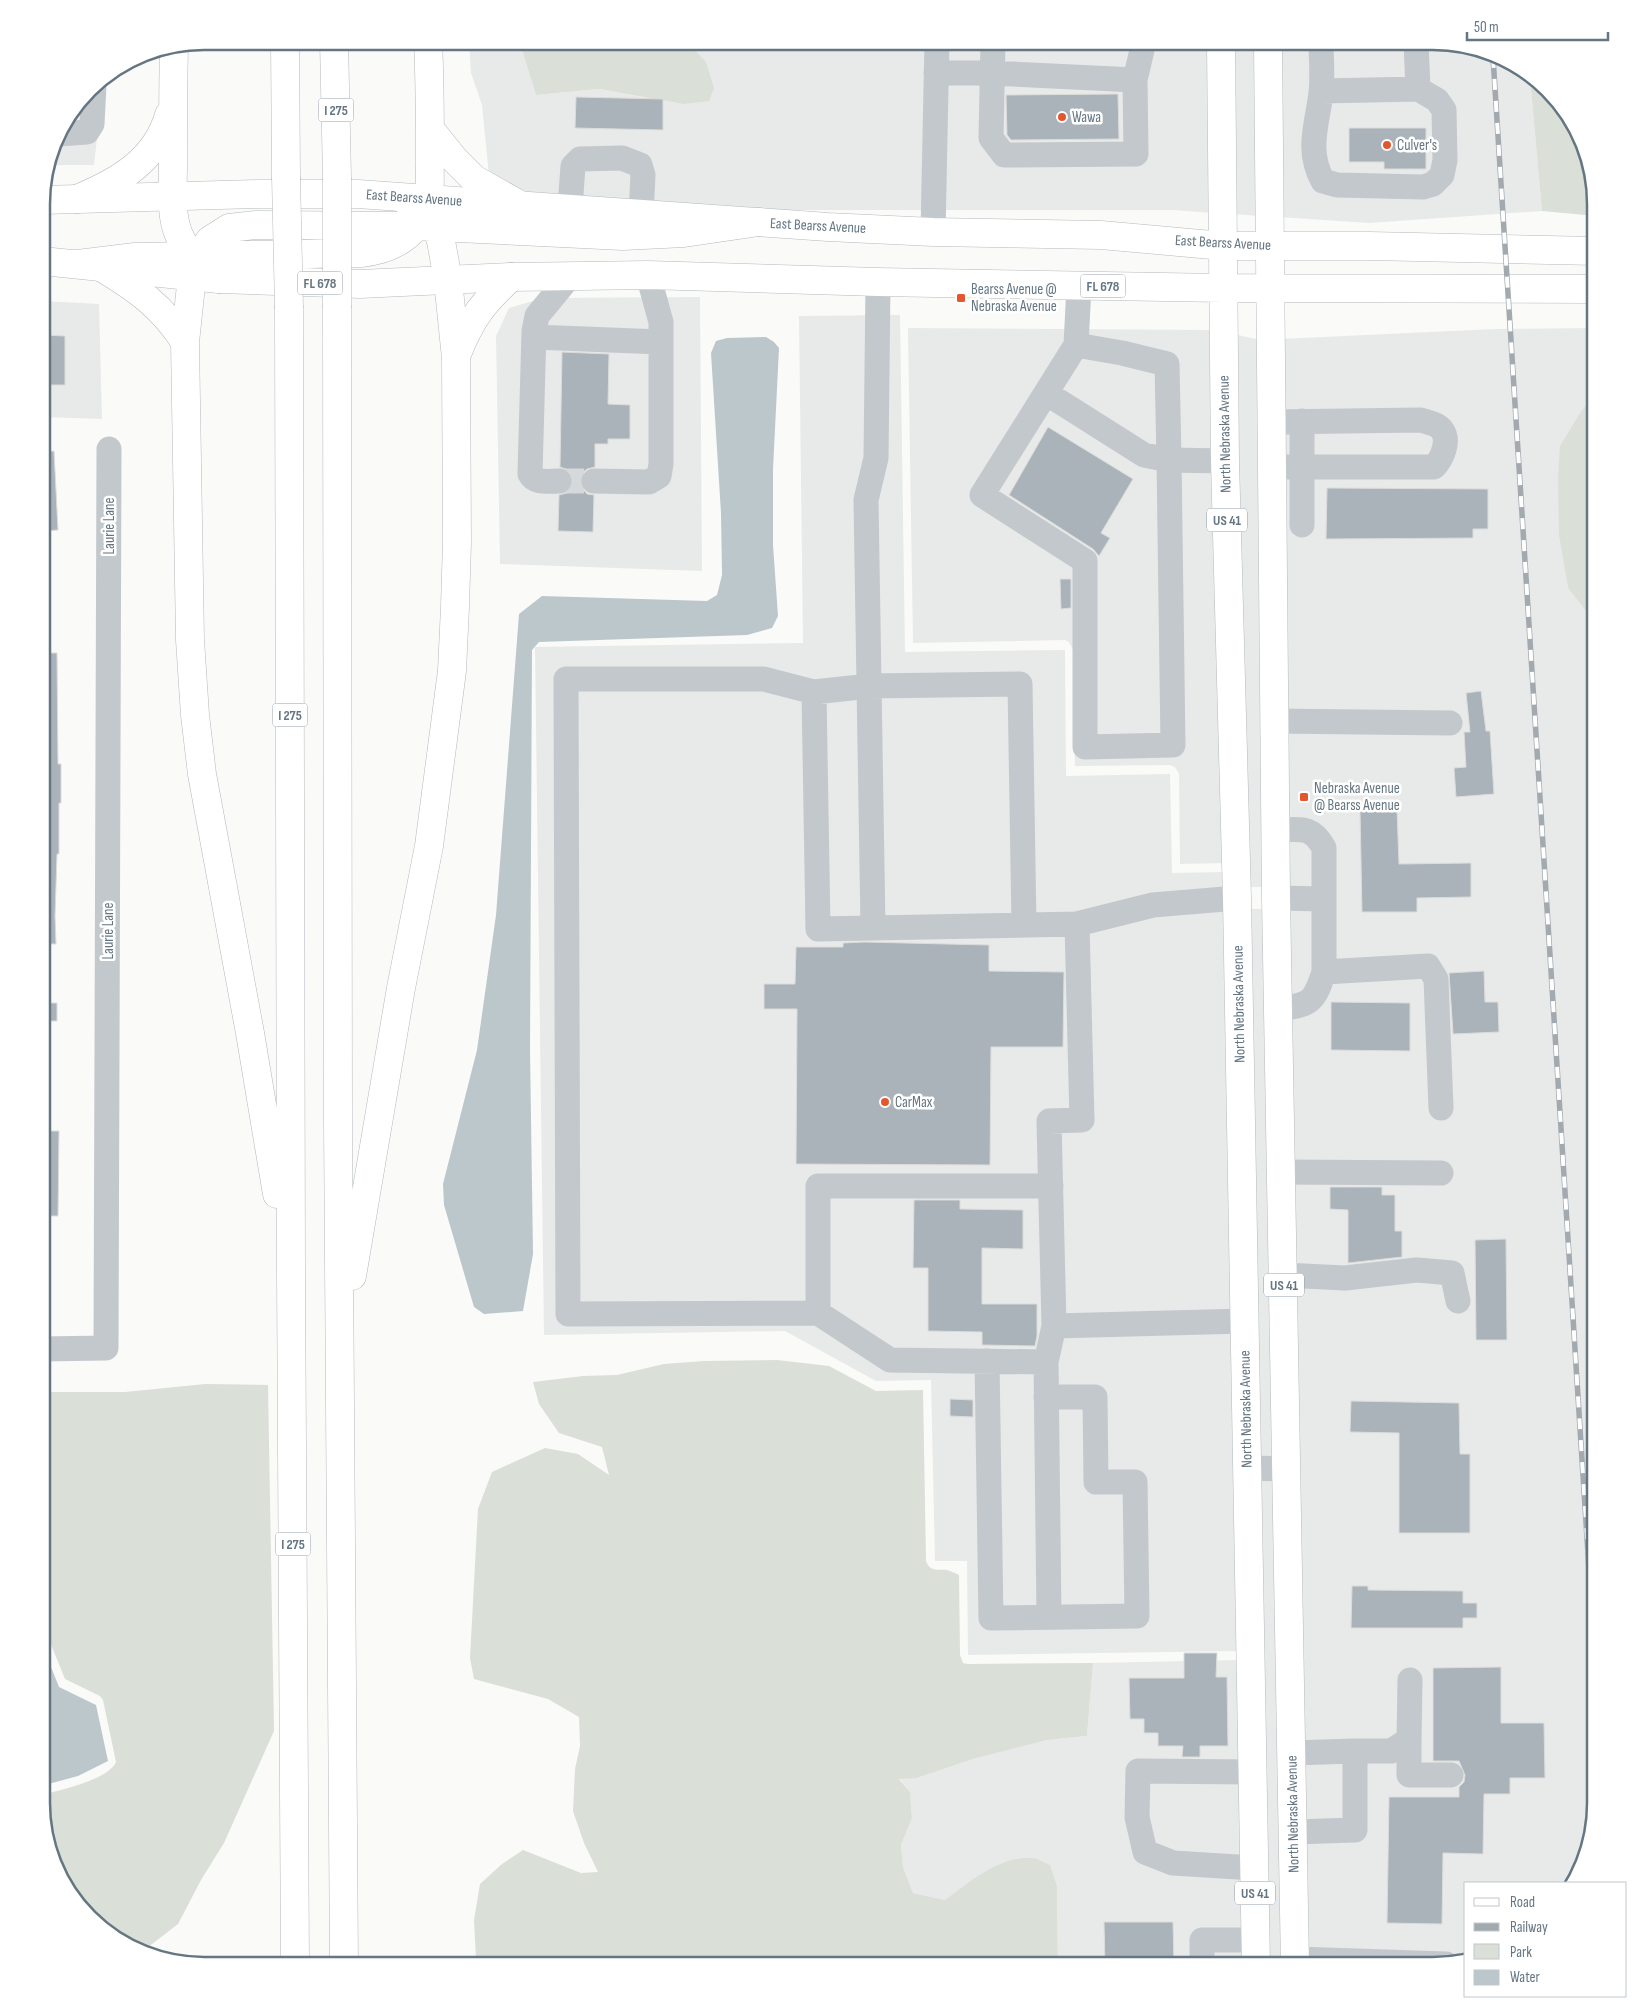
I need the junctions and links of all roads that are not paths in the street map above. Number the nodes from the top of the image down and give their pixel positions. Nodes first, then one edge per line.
1 (285, 50) edge
2 (334, 50) edge
3 (428, 50) edge
4 (936, 50) edge
5 (993, 50) edge
6 (1142, 50) edge
7 (1221, 50) edge
8 (1268, 50) edge
9 (1321, 50) edge
10 (1416, 50) edge
11 (174, 53) edge
12 (936, 74) junction
13 (992, 74) junction
14 (1135, 80) junction
15 (1418, 89) junction
16 (1321, 91) junction
17 (93, 97) edge
18 (173, 102) junction
19 (430, 130) junction
20 (67, 133) edge
21 (173, 196) junction
22 (77, 199) junction
23 (50, 200) edge
24 (520, 205) junction
25 (570, 208) junction
26 (641, 214) junction
27 (426, 216) junction
28 (759, 222) junction
29 (933, 232) junction
30 (1223, 246) junction
31 (1270, 246) junction
32 (1587, 251) edge
33 (50, 262) edge
34 (194, 262) junction
35 (89, 265) junction
36 (648, 275) junction
37 (570, 276) junction
38 (511, 277) junction
39 (448, 280) junction
40 (878, 282) junction
41 (1079, 286) junction
42 (1270, 286) junction
43 (1223, 288) junction
44 (1587, 288) edge
45 (534, 337) junction
46 (185, 342) junction
47 (661, 342) junction
48 (1076, 345) junction
49 (456, 358) junction
50 (1046, 393) junction
51 (1302, 421) junction
52 (1271, 422) junction
53 (109, 449) dead end
54 (1169, 460) junction
55 (1225, 460) junction
56 (1272, 467) junction
57 (1302, 467) junction
58 (559, 481) tunnel mouth
59 (594, 481) tunnel mouth
60 (1302, 525) dead end
61 (869, 686) junction
62 (814, 692) junction
63 (1274, 721) junction
64 (1450, 723) dead end
65 (1275, 830) junction
66 (1237, 898) junction
67 (1276, 898) junction
68 (1324, 899) junction
69 (1077, 924) junction
70 (1024, 925) junction
71 (873, 928) junction
72 (1324, 972) junction
73 (1278, 1009) junction
74 (1441, 1108) dead end
75 (1282, 1172) junction
76 (1441, 1173) dead end
77 (1050, 1186) junction
78 (291, 1273) junction
79 (1283, 1275) junction
80 (1458, 1301) dead end
81 (818, 1313) junction
82 (1244, 1322) junction
83 (1054, 1326) junction
84 (50, 1349) edge
85 (340, 1349) junction
86 (987, 1361) junction
87 (1046, 1362) junction
88 (1046, 1397) junction
89 (1247, 1468) junction
90 (1287, 1468) junction
91 (1049, 1617) junction
92 (1410, 1680) dead end
93 (1409, 1740) junction
94 (1355, 1752) junction
95 (1292, 1753) junction
96 (1253, 1772) junction
97 (1451, 1775) dead end
98 (1293, 1832) junction
99 (1254, 1868) junction
100 (1256, 1953) edge
101 (295, 1957) edge
102 (344, 1957) edge
103 (1202, 1957) edge
104 (1295, 1957) edge

1 - 78 main road, I 275, bridge
2 - 85 main road, I 275, bridge
3 - 19 main road
4 - 12 street
5 - 13 street
6 - 14 street
7 - 30 main road, North Nebraska Avenue / US 41
8 - 31 main road, North Nebraska Avenue / US 41
9 - 16 street
10 - 15 street
11 - 18 main road
12 - 13 street
12 - 29 street
13 - 14 street
13 - 14 street
15 - 16 street
15 - 16 street
17 - 20 street
18 - 21 main road
18 - 22 main road
19 - 24 main road
19 - 27 main road
21 - 22 main road, East Bearss Avenue
21 - 27 main road, East Bearss Avenue
21 - 34 main road
22 - 23 main road, East Bearss Avenue
24 - 25 main road, East Bearss Avenue
24 - 27 main road, East Bearss Avenue
25 - 26 main road, East Bearss Avenue
25 - 26 street
26 - 28 main road, East Bearss Avenue
27 - 28 main road
27 - 34 main road
27 - 39 main road
28 - 29 main road, East Bearss Avenue
29 - 30 main road, East Bearss Avenue
30 - 31 main road, East Bearss Avenue
30 - 43 main road, North Nebraska Avenue / US 41
31 - 32 main road, East Bearss Avenue
31 - 42 main road, North Nebraska Avenue / US 41
33 - 35 main road
34 - 35 main road
34 - 39 main road, FL 678
34 - 46 main road
35 - 46 main road
36 - 37 main road, FL 678
36 - 40 main road, FL 678
36 - 47 street
37 - 38 main road, FL 678
37 - 45 street
38 - 39 main road, FL 678
38 - 49 main road
39 - 49 main road
40 - 41 main road, FL 678
40 - 61 street
41 - 43 main road, FL 678
41 - 48 street
42 - 43 main road, FL 678
42 - 44 main road
42 - 52 main road, North Nebraska Avenue / US 41
43 - 55 main road, North Nebraska Avenue / US 41
45 - 47 street
45 - 58 street
46 - 78 main road
47 - 59 street
48 - 50 street
48 - 54 street
49 - 85 main road
50 - 54 street
50 - 54 street
51 - 52 street
51 - 57 street
51 - 57 street
52 - 56 main road, North Nebraska Avenue / US 41
53 - 84 street, Laurie Lane
54 - 55 street
55 - 66 main road, North Nebraska Avenue / US 41
56 - 57 street
56 - 63 main road, North Nebraska Avenue / US 41
57 - 60 street
61 - 62 street
61 - 70 street
61 - 71 street
62 - 71 street
62 - 81 street
63 - 64 street
63 - 65 main road, North Nebraska Avenue / US 41
65 - 67 main road, North Nebraska Avenue / US 41
65 - 68 street
66 - 67 main road
66 - 69 street
66 - 82 main road, North Nebraska Avenue / US 41
67 - 68 street
67 - 73 main road, North Nebraska Avenue / US 41
68 - 72 street
69 - 70 street
69 - 77 street
70 - 71 street
72 - 73 street
72 - 74 street
73 - 75 main road, North Nebraska Avenue / US 41
75 - 76 street
75 - 79 main road, North Nebraska Avenue / US 41
77 - 81 street
77 - 83 street
78 - 101 main road, I 275
79 - 80 street
79 - 90 main road, North Nebraska Avenue / US 41
81 - 86 street
82 - 83 street
82 - 89 main road, North Nebraska Avenue / US 41
83 - 87 street
85 - 102 main road, I 275
86 - 87 street
86 - 91 street
87 - 88 street
88 - 91 street
88 - 91 street
89 - 90 street
89 - 96 main road, North Nebraska Avenue / US 41
90 - 95 main road, North Nebraska Avenue / US 41
92 - 93 street
93 - 94 street
93 - 97 street
94 - 95 street
94 - 98 street
95 - 98 main road, North Nebraska Avenue / US 41
96 - 99 main road, North Nebraska Avenue / US 41
96 - 99 street
98 - 104 main road, North Nebraska Avenue / US 41
99 - 100 main road, North Nebraska Avenue / US 41
100 - 103 street

